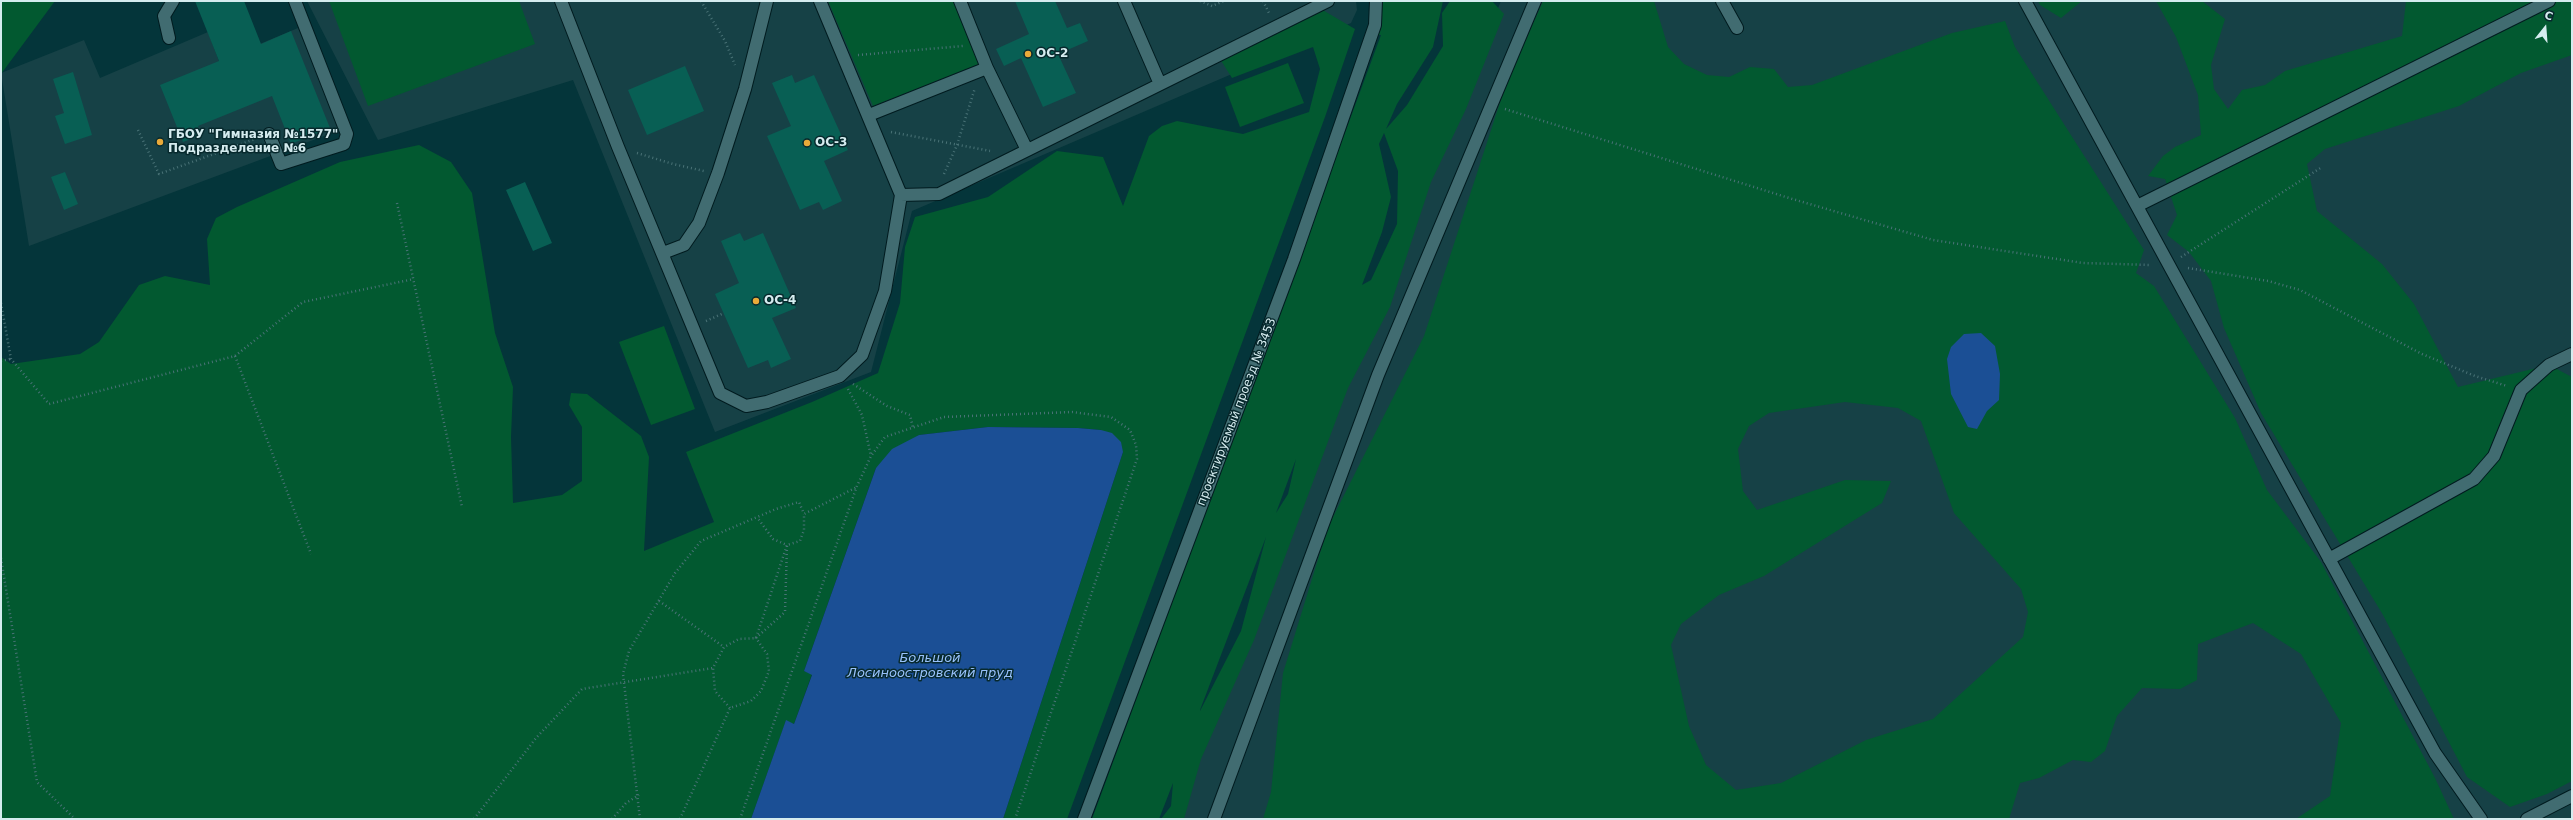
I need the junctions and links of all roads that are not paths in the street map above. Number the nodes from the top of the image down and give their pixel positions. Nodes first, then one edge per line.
1 (173, 1) edge
2 (295, 1) edge
3 (561, 1) edge
4 (767, 1) edge
5 (820, 1) edge
6 (960, 1) edge
7 (1124, 1) edge
8 (1328, 1) edge
9 (1376, 1) edge
10 (1536, 1) edge
11 (1722, 1) edge
12 (2025, 1) edge
13 (2549, 1) edge
14 (1737, 28) dead end
15 (169, 38) dead end
16 (984, 69) junction
17 (1160, 84) junction
18 (869, 115) junction
19 (269, 134) road end
20 (1021, 153) junction
21 (902, 195) junction
22 (2137, 206) junction
23 (663, 253) junction
24 (2572, 354) edge
25 (2329, 559) junction
26 (2572, 796) edge
27 (1084, 819) edge
28 (1214, 819) edge
29 (2481, 819) edge
30 (2527, 819) edge

1 - 15 street
2 - 19 street
3 - 23 street
4 - 23 street
5 - 18 street
6 - 16 street
7 - 17 street
8 - 17 street
9 - 27 street, проектируемый проезд № 3453
10 - 28 street
11 - 14 street
12 - 22 street
13 - 22 street
16 - 18 street
16 - 20 street
17 - 20 street
18 - 21 street
20 - 21 street
21 - 23 street
22 - 25 street
24 - 25 street
25 - 29 street
26 - 30 street

